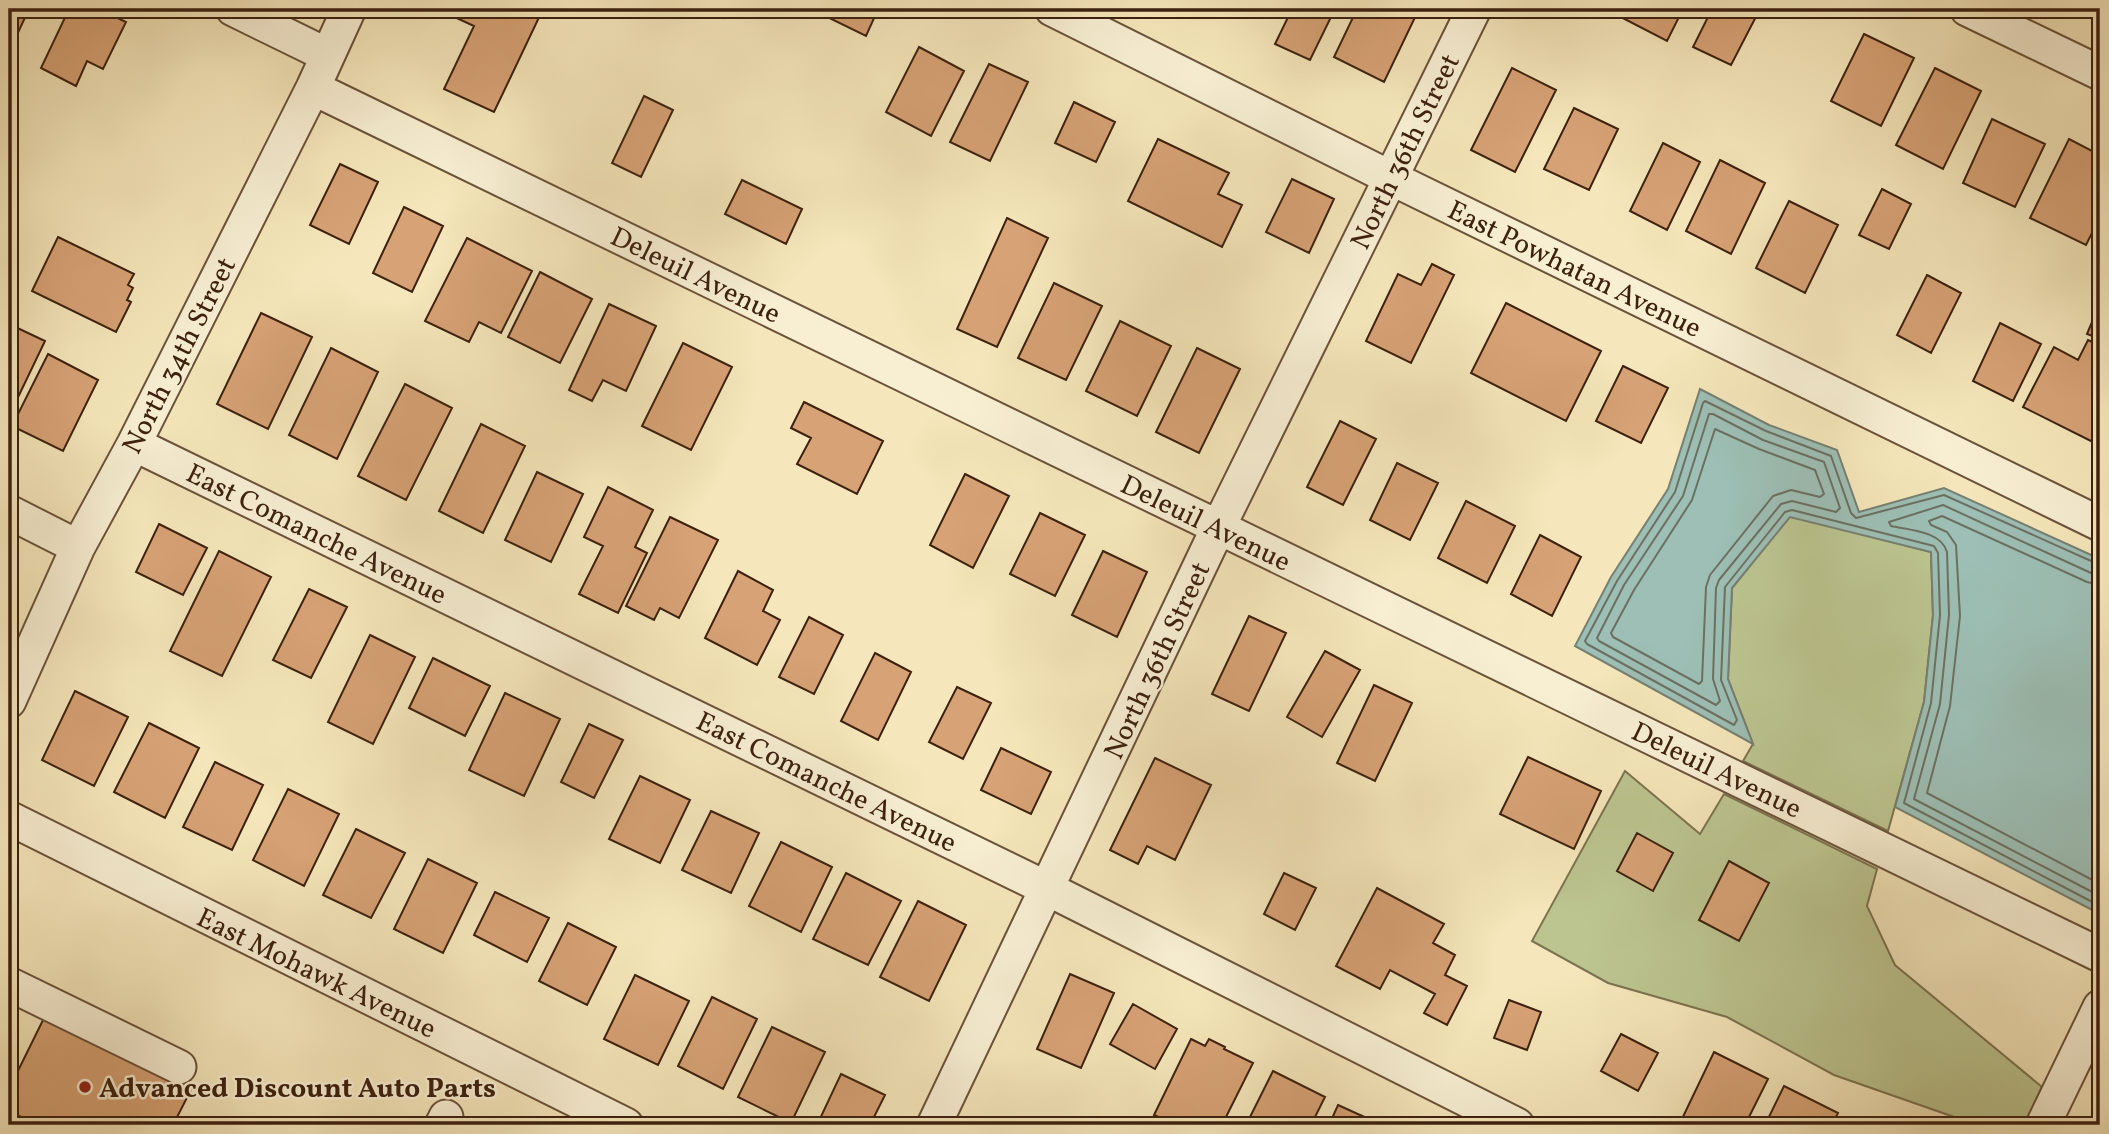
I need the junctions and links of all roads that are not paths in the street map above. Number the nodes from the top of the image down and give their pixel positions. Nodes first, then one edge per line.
1 (233, 9) edge
2 (349, 9) edge
3 (1052, 9) edge
4 (1474, 9) edge
5 (1967, 9) edge
6 (327, 55) junction
7 (2100, 74) edge
8 (313, 88) junction
9 (1391, 178) junction
10 (134, 444) junction
11 (9, 512) edge
12 (2100, 523) edge
13 (1218, 528) junction
14 (78, 547) junction
15 (9, 701) edge
16 (9, 818) edge
17 (1048, 889) junction
18 (2100, 955) edge
19 (9, 984) edge
20 (2100, 1007) edge
21 (179, 1067) dead end
22 (626, 1125) edge
23 (934, 1125) edge
24 (1517, 1125) edge
25 (2043, 1125) edge

1 - 6 street
2 - 6 street, North 34th Street
3 - 9 street, East Powhatan Avenue
4 - 9 street, North 36th Street
5 - 7 street
6 - 8 street, North 34th Street
8 - 10 street, North 34th Street
8 - 13 street, Deleuil Avenue
9 - 12 street, East Powhatan Avenue
9 - 13 street, North 36th Street
10 - 14 street, North 34th Street
10 - 17 street, East Comanche Avenue
11 - 14 street
13 - 17 street, North 36th Street
13 - 18 street, Deleuil Avenue
14 - 15 street, North 34th Street
16 - 22 street, East Mohawk Avenue
17 - 23 street, North 36th Street
17 - 24 street, East Comanche Avenue
19 - 21 street
20 - 25 street

